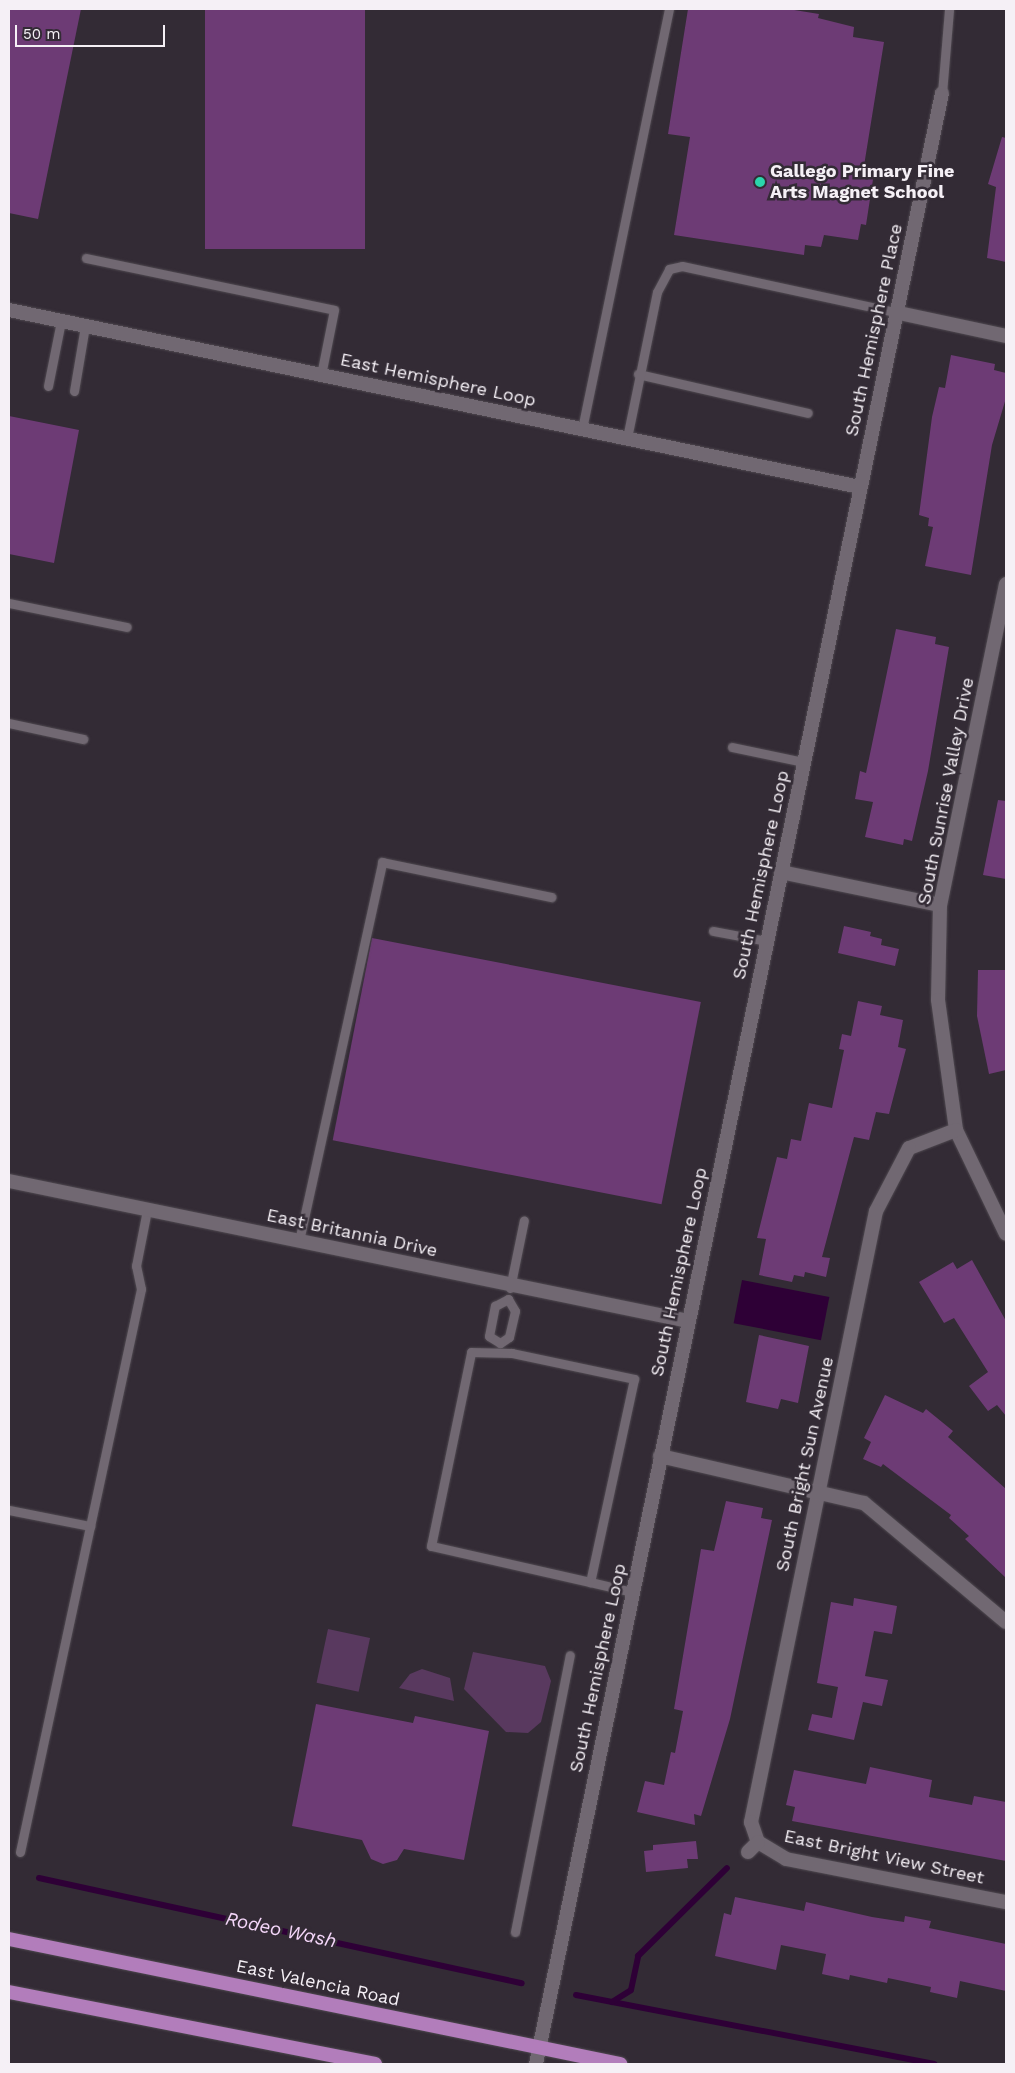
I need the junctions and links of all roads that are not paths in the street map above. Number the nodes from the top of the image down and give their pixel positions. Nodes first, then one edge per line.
1 (668, 9) edge
2 (949, 9) edge
3 (942, 93) joint
4 (86, 258) dead end
5 (9, 310) edge
6 (898, 313) junction
7 (61, 321) junction
8 (85, 326) junction
9 (1006, 336) edge
10 (638, 374) junction
11 (321, 375) junction
12 (48, 386) dead end
13 (74, 391) dead end
14 (808, 413) dead end
15 (582, 429) junction
16 (627, 438) junction
17 (860, 486) junction
18 (1006, 589) edge
19 (9, 603) edge
20 (127, 627) dead end
21 (9, 723) edge
22 (83, 739) dead end
23 (732, 747) dead end
24 (804, 762) junction
25 (781, 872) junction
26 (551, 897) dead end
27 (940, 905) junction
28 (713, 931) dead end
29 (767, 941) junction
30 (956, 1130) junction
31 (9, 1181) edge
32 (147, 1210) junction
33 (524, 1220) dead end
34 (1006, 1234) edge
35 (298, 1241) junction
36 (511, 1284) junction
37 (508, 1299) junction
38 (688, 1321) junction
39 (500, 1347) junction
40 (660, 1456) junction
41 (819, 1490) junction
42 (9, 1510) edge
43 (90, 1526) junction
44 (590, 1582) junction
45 (632, 1592) junction
46 (1006, 1622) edge
47 (570, 1655) dead end
48 (753, 1847) joint
49 (20, 1852) dead end
50 (1006, 1902) edge
51 (515, 1932) dead end
52 (9, 1939) edge
53 (9, 1992) edge
54 (538, 2047) junction
55 (375, 2064) edge
56 (536, 2064) edge
57 (620, 2064) edge

1 - 15 lane
2 - 3 lane
3 - 6 street, South Hemisphere Place
4 - 11 lane
5 - 7 street, East Hemisphere Loop
6 - 9 street
6 - 10 lane
6 - 17 street, South Hemisphere Place
7 - 8 street, East Hemisphere Loop
7 - 12 lane
8 - 11 street, East Hemisphere Loop
8 - 13 lane
10 - 14 lane
10 - 16 lane
11 - 15 street, East Hemisphere Loop
15 - 16 street, East Hemisphere Loop
16 - 17 street, East Hemisphere Loop
17 - 24 street, South Hemisphere Loop
18 - 27 street, South Sunrise Valley Drive
19 - 20 lane
21 - 22 lane
23 - 24 lane
24 - 25 street, South Hemisphere Loop
25 - 27 street
25 - 29 street, South Hemisphere Loop
26 - 35 lane
27 - 30 street, South Sunrise Valley Drive
28 - 29 lane
29 - 38 street, South Hemisphere Loop
30 - 34 street, South Sunrise Valley Drive
30 - 41 street, South Bright Sun Avenue
31 - 32 street, East Britannia Drive
32 - 35 street, East Britannia Drive
32 - 43 lane
33 - 36 lane
35 - 36 street, East Britannia Drive
36 - 37 lane
36 - 38 street, East Britannia Drive
37 - 39 lane
37 - 39 lane
38 - 40 street, South Hemisphere Loop
39 - 44 lane
39 - 44 lane
40 - 41 street
40 - 45 street, South Hemisphere Loop
41 - 46 street
41 - 48 street, South Bright Sun Avenue
42 - 43 lane
43 - 49 lane
44 - 45 lane
45 - 54 street, South Hemisphere Loop
47 - 51 lane
48 - 50 street, East Bright View Street
52 - 54 main road, East Valencia Road
53 - 55 main road
54 - 56 street, South Hemisphere Loop
54 - 57 main road, East Valencia Road

